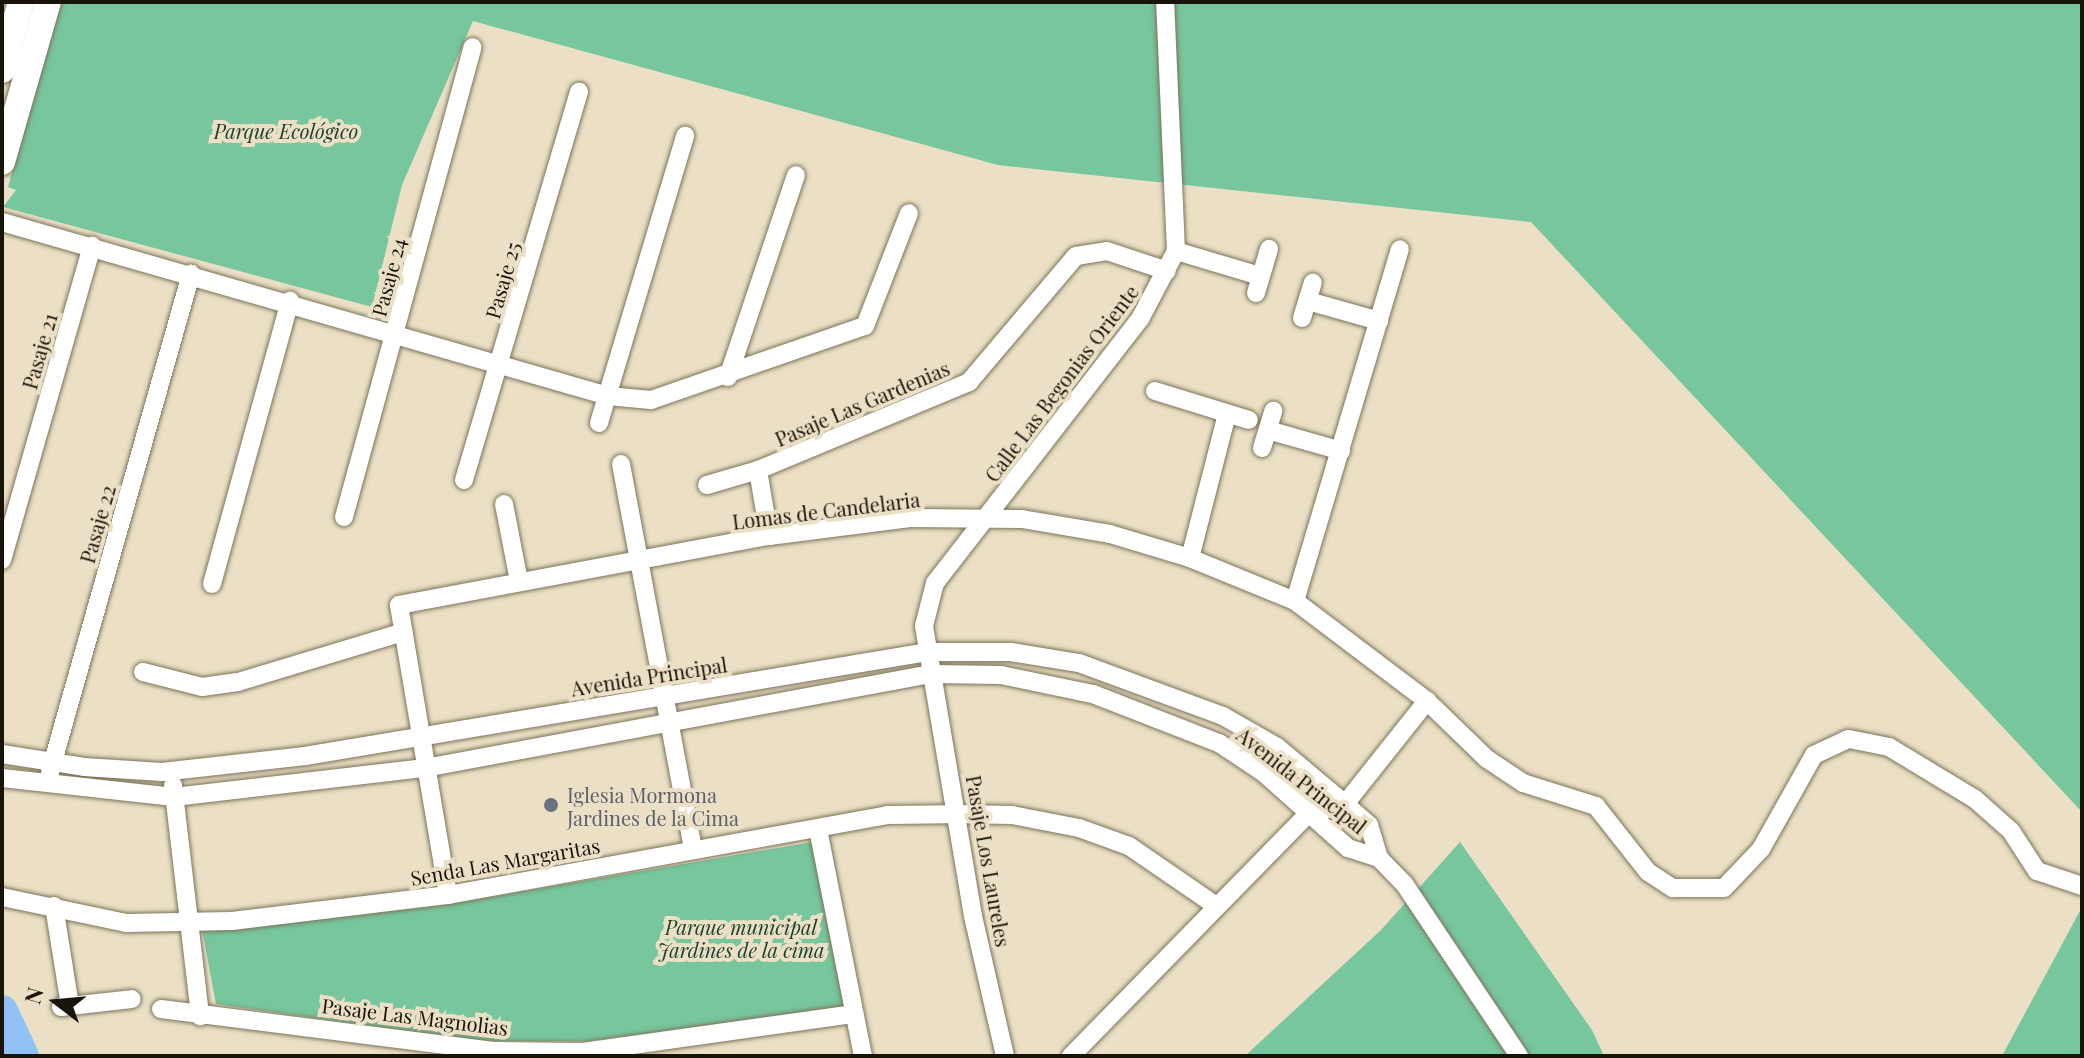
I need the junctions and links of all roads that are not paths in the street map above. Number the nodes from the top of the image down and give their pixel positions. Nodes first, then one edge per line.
1 (21, 2) edge
2 (48, 2) edge
3 (1165, 2) edge
4 (473, 47) dead end
5 (2, 70) edge
6 (579, 92) dead end
7 (685, 136) dead end
8 (2, 162) edge
9 (796, 175) dead end
10 (909, 213) dead end
11 (2, 222) edge
12 (92, 246) junction
13 (1269, 249) dead end
14 (1400, 249) dead end
15 (1176, 251) junction
16 (1167, 271) junction
17 (191, 274) junction
18 (290, 301) junction
19 (1308, 301) dead end
20 (1379, 321) junction
21 (396, 334) junction
22 (500, 366) junction
23 (728, 377) junction
24 (1155, 391) dead end
25 (608, 396) junction
26 (1273, 411) dead end
27 (1227, 414) junction
28 (1249, 420) dead end
29 (599, 423) dead end
30 (1268, 430) junction
31 (1262, 448) dead end
32 (1341, 451) junction
33 (621, 464) dead end
34 (758, 470) junction
35 (464, 480) dead end
36 (707, 485) dead end
37 (504, 504) dead end
38 (344, 517) dead end
39 (983, 522) junction
40 (769, 536) junction
41 (1190, 558) junction
42 (639, 559) junction
43 (2, 560) edge
44 (519, 581) junction
45 (212, 584) dead end
46 (1295, 601) junction
47 (404, 632) junction
48 (928, 652) junction
49 (143, 672) dead end
50 (931, 674) junction
51 (665, 697) junction
52 (1427, 701) junction
53 (670, 726) junction
54 (420, 735) junction
55 (2, 754) edge
56 (53, 762) junction
57 (425, 768) junction
58 (172, 771) junction
59 (2, 778) edge
60 (47, 786) junction
61 (174, 797) junction
62 (1345, 804) junction
63 (960, 814) junction
64 (1308, 814) junction
65 (818, 829) junction
66 (693, 849) junction
67 (1379, 858) junction
68 (2082, 886) edge
69 (448, 895) junction
70 (2, 897) edge
71 (1215, 905) junction
72 (54, 906) junction
73 (189, 923) junction
74 (132, 999) dead end
75 (161, 1009) dead end
76 (854, 1014) junction
77 (200, 1016) junction
78 (863, 1056) edge
79 (1005, 1056) edge
80 (1071, 1056) edge
81 (1519, 1056) edge

1 - 5 street
2 - 8 street
3 - 15 street, Calle Las Begonias Oriente
4 - 21 street, Pasaje 24
6 - 22 street, Pasaje 25
7 - 25 street
9 - 23 street
10 - 23 street
11 - 12 street
12 - 17 street
12 - 43 street, Pasaje 21
13 - 15 street
14 - 20 street
15 - 16 street, Calle Las Begonias Oriente
16 - 34 street, Pasaje Las Gardenias
16 - 39 street, Calle Las Begonias Oriente
17 - 18 street
17 - 56 street, Pasaje 22
18 - 21 street
18 - 45 street
19 - 20 street
20 - 32 street
21 - 22 street
21 - 38 street, Pasaje 24
22 - 25 street
22 - 35 street, Pasaje 25
23 - 25 street
24 - 27 street
25 - 29 street
26 - 30 street
27 - 28 street
27 - 41 street
30 - 31 street
30 - 32 street
32 - 46 street
33 - 42 street
34 - 36 street, Pasaje Las Gardenias
34 - 40 street
37 - 44 street
39 - 40 street, Lomas de Candelaria
39 - 41 street, Lomas de Candelaria
39 - 48 street, Calle Las Begonias Oriente
40 - 42 street, Lomas de Candelaria
41 - 46 street, Lomas de Candelaria
42 - 44 street, Lomas de Candelaria
42 - 51 street
44 - 47 street, Lomas de Candelaria
46 - 52 street, Lomas de Candelaria
47 - 49 street
47 - 54 street, Lomas de Candelaria
48 - 50 street, Calle Las Begonias Oriente
48 - 51 street, Avenida Principal
48 - 62 street, Avenida Principal
50 - 53 street, Avenida Principal
50 - 63 street, Pasaje Los Laureles
50 - 64 street, Avenida Principal
51 - 53 street
51 - 54 street, Avenida Principal
52 - 62 street
52 - 68 street, Lomas de Candelaria
53 - 57 street, Avenida Principal
53 - 66 street
54 - 57 street, Lomas de Candelaria
54 - 58 street, Avenida Principal
55 - 56 street, Avenida Principal
56 - 58 street, Avenida Principal
56 - 60 street, Pasaje 22
57 - 61 street, Avenida Principal
57 - 69 street, Lomas de Candelaria
58 - 61 street
59 - 60 street, Avenida Principal
60 - 61 street, Avenida Principal
61 - 73 street
62 - 64 street
62 - 67 street, Avenida Principal
63 - 65 street, Senda Las Margaritas
63 - 71 street, Senda Las Margaritas
63 - 79 street, Pasaje Los Laureles
64 - 67 street, Avenida Principal
64 - 71 street
65 - 66 street, Senda Las Margaritas
65 - 76 street
66 - 69 street, Senda Las Margaritas
67 - 81 street
69 - 73 street, Senda Las Margaritas
70 - 72 street, Senda Las Margaritas
71 - 80 street
72 - 73 street, Senda Las Margaritas
72 - 74 street
73 - 77 street
75 - 77 street, Pasaje Las Magnolias
76 - 77 street, Pasaje Las Magnolias
76 - 78 street

